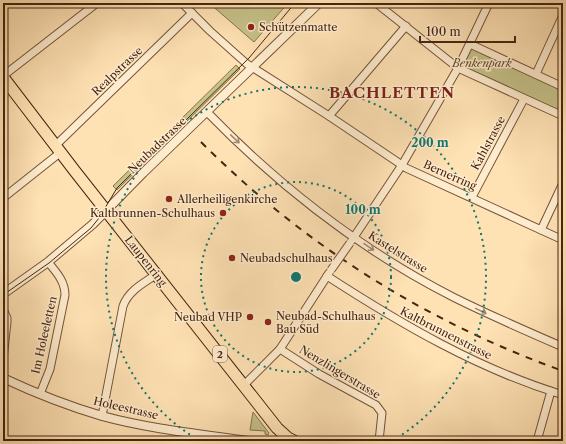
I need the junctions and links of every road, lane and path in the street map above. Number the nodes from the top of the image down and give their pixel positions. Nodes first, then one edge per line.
1 (97, 3) edge
2 (182, 3) edge
3 (319, 3) edge
4 (376, 3) edge
5 (489, 3) edge
6 (192, 13) junction
7 (563, 15) edge
8 (406, 26) junction
9 (470, 44) junction
10 (252, 68) junction
11 (458, 68) junction
12 (536, 74) junction
13 (3, 76) edge
14 (563, 87) edge
15 (524, 99) junction
16 (207, 112) junction
17 (329, 116) junction
18 (563, 116) edge
19 (59, 148) junction
20 (402, 165) junction
21 (563, 183) edge
22 (472, 197) junction
23 (3, 198) edge
24 (107, 211) junction
25 (541, 230) junction
26 (352, 240) junction
27 (563, 240) edge
28 (48, 262) junction
29 (329, 273) junction
30 (156, 274) junction
31 (3, 294) edge
32 (3, 309) edge
33 (563, 347) edge
34 (280, 349) junction
35 (3, 359) edge
36 (3, 378) edge
37 (244, 386) junction
38 (551, 391) junction
39 (40, 394) junction
40 (563, 394) edge
41 (102, 416) junction
42 (249, 441) edge
43 (294, 441) edge
44 (379, 441) edge
45 (537, 441) edge

1 - 13 street
2 - 6 street, Bernerring
3 - 10 street, Neubadstrasse
4 - 8 street
5 - 9 street
6 - 10 street, Bernerring
6 - 19 street, Realpstrasse
7 - 12 street
8 - 11 street
8 - 17 street
9 - 11 street
9 - 12 street
10 - 16 street, Neubadstrasse
10 - 17 street, Bernerring
11 - 15 street
11 - 20 street
12 - 14 street
13 - 19 main road, Laupenring / 2
15 - 18 street
15 - 22 street, Kahlstrasse
16 - 24 street, Neubadstrasse
16 -> 26 street, Kastelstrasse
17 - 20 street, Bernerring
19 - 23 street, Realpstrasse
19 - 24 main road, Laupenring / 2
20 - 22 street, Bernerring
20 - 26 street
21 - 25 street
22 - 25 street, Bernerring
24 - 28 street, Neubadstrasse
24 - 30 main road, Laupenring / 2
25 - 27 street, Bernerring
26 - 29 street, bridge
26 -> 33 street, Kastelstrasse
28 - 31 street, Neubadstrasse
28 - 39 street, Im Holeeletten
29 - 34 street
29 - 38 street, Kaltbrunnenstrasse
30 - 37 main road, Laupenring / 2
30 - 41 street
32 - 35 street
34 - 37 street
34 - 44 street, Nenzlingerstrasse
36 - 39 street, Holeestrasse
37 - 43 main road, Laupenring / 2
38 - 40 street, Kaltbrunnenstrasse
38 - 45 street
39 - 41 street, Holeestrasse
41 - 42 street, Holeestrasse

